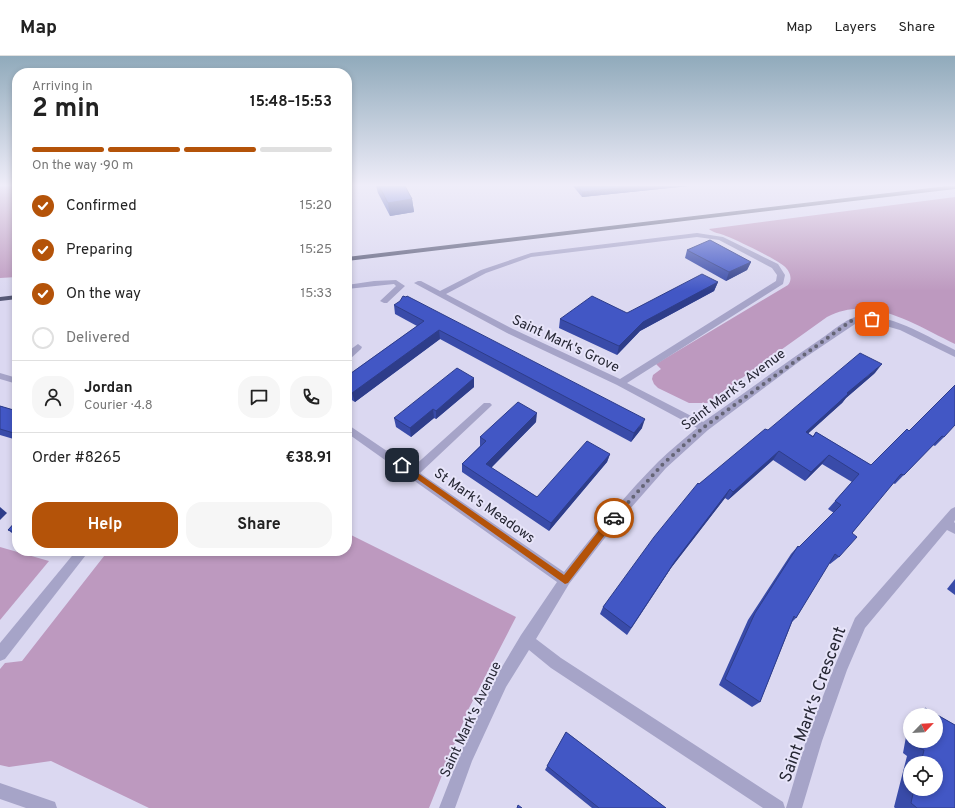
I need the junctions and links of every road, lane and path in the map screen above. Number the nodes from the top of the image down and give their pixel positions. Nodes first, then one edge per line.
1 (663, 221) edge
2 (352, 257) edge
3 (418, 283) dead end
4 (352, 286) edge
5 (440, 295) junction
6 (12, 298) edge
7 (0, 299) edge
8 (384, 301) dead end
9 (358, 347) dead end
10 (352, 352) edge
11 (955, 354) edge
12 (0, 376) edge
13 (12, 379) edge
14 (620, 383) junction
15 (487, 405) dead end
16 (704, 427) junction
17 (352, 431) edge
18 (413, 473) junction
19 (955, 512) edge
20 (950, 526) edge
21 (79, 556) edge
22 (565, 580) junction
23 (526, 640) junction
24 (0, 654) edge
25 (0, 791) edge
26 (48, 808) edge
27 (447, 808) edge
28 (777, 808) edge
29 (794, 808) edge

1 - 2 main road
3 - 5 street, Saint Mark's Grove
4 - 8 street
5 - 14 street, Saint Mark's Grove
5 - 14 street
6 - 7 main road
9 - 10 street
11 - 16 street, Saint Mark's Avenue
12 - 13 street
14 - 16 street, Saint Mark's Grove
15 - 18 street
16 - 22 street, Saint Mark's Avenue
17 - 18 street, St Mark's Meadows
18 - 22 street, St Mark's Meadows
19 - 20 street, Saint Mark's Crescent
20 - 29 street, Saint Mark's Crescent
21 - 24 street
22 - 23 street, Saint Mark's Avenue
23 - 27 street, Saint Mark's Avenue
23 - 28 street
25 - 26 street

